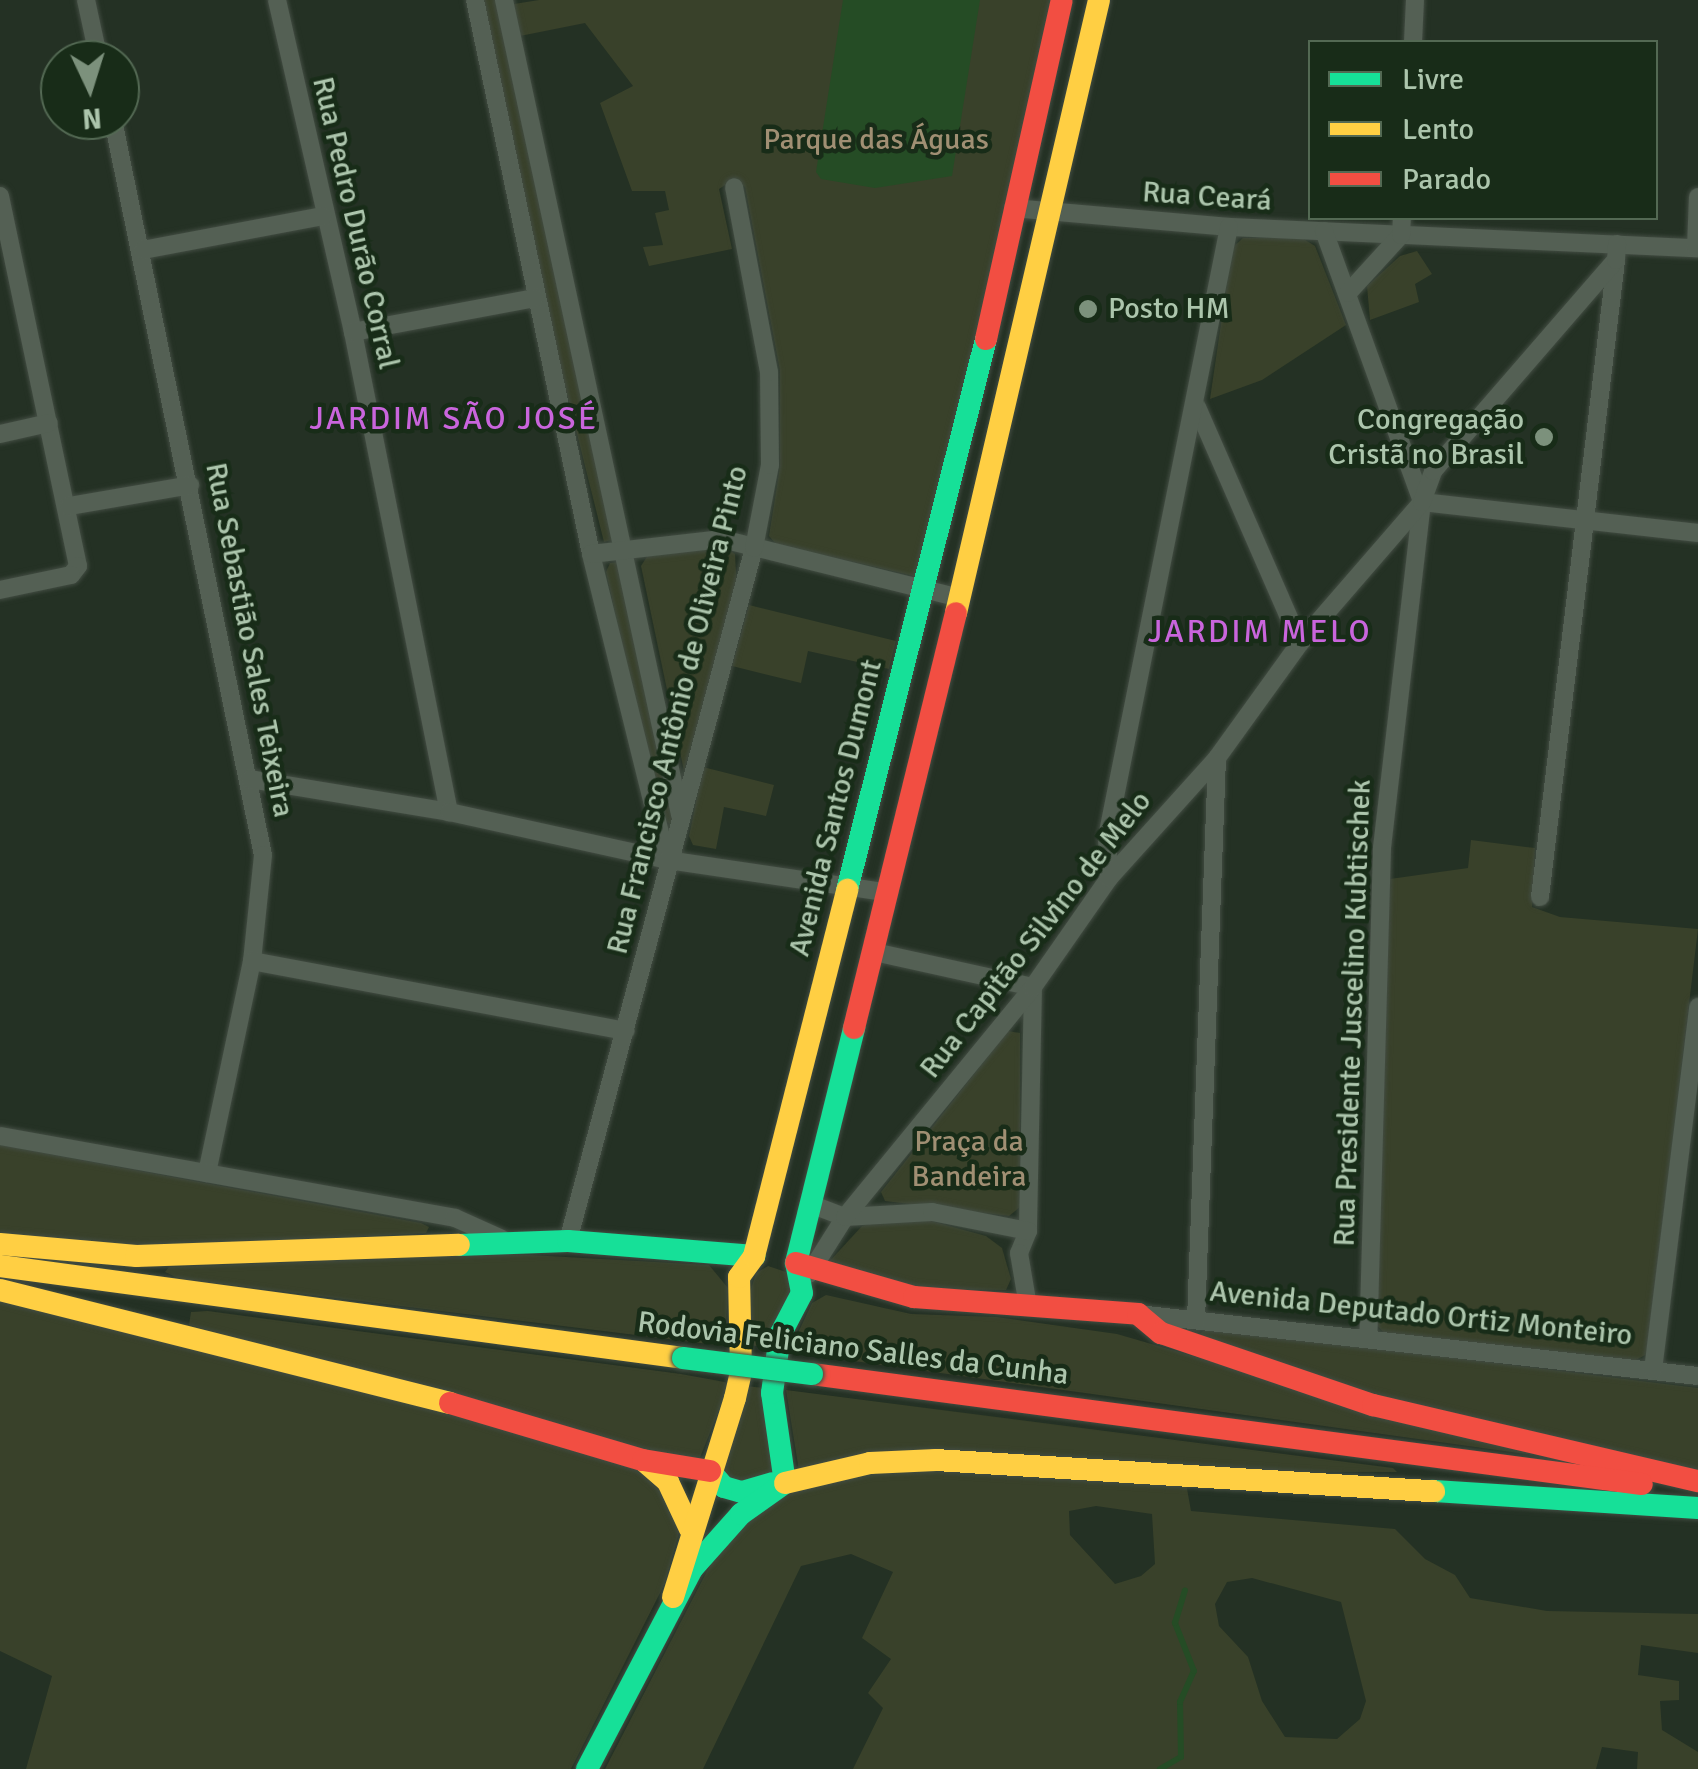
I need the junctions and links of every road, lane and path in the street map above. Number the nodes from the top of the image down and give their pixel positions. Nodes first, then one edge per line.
1 (86, 0) edge
2 (278, 0) edge
3 (475, 0) edge
4 (504, 0) edge
5 (1062, 0) edge
6 (1099, 0) edge
7 (1415, 0) edge
8 (95, 40) edge
9 (1412, 40) edge
10 (118, 140) edge
11 (734, 187) dead end
12 (0, 196) edge
13 (1698, 198) edge
14 (1013, 208) junction
15 (1050, 212) junction
16 (323, 216) junction
17 (1401, 226) edge
18 (1229, 227) junction
19 (1324, 231) junction
20 (1697, 248) edge
21 (143, 250) junction
22 (1616, 252) junction
23 (9, 279) edge
24 (1348, 294) junction
25 (536, 298) junction
26 (354, 332) junction
27 (978, 376) junction
28 (1012, 382) junction
29 (1198, 407) junction
30 (49, 423) junction
31 (0, 434) edge
32 (190, 484) junction
33 (1422, 502) junction
34 (69, 506) junction
35 (1587, 518) junction
36 (1698, 533) edge
37 (754, 548) junction
38 (627, 550) junction
39 (592, 554) junction
40 (920, 588) junction
41 (0, 590) edge
42 (956, 597) junction
43 (1300, 643) junction
44 (1217, 758) junction
45 (250, 780) junction
46 (448, 812) junction
47 (681, 820) junction
48 (668, 860) junction
49 (1110, 878) junction
50 (849, 885) junction
51 (883, 892) junction
52 (1540, 897) dead end
53 (874, 952) junction
54 (252, 961) junction
55 (1033, 987) junction
56 (1698, 1008) edge
57 (626, 1031) junction
58 (0, 1136) edge
59 (207, 1173) junction
60 (813, 1205) junction
61 (846, 1217) junction
62 (1028, 1232) junction
63 (568, 1241) junction
64 (511, 1243) junction
65 (0, 1244) edge
66 (754, 1256) junction
67 (0, 1266) edge
68 (804, 1266) junction
69 (0, 1290) edge
70 (1028, 1306) junction
71 (1138, 1314) junction
72 (1196, 1320) junction
73 (1368, 1336) junction
74 (1653, 1370) junction
75 (1698, 1376) edge
76 (642, 1460) junction
77 (710, 1471) junction
78 (777, 1478) junction
79 (1698, 1481) edge
80 (1698, 1492) edge
81 (1698, 1508) edge
82 (690, 1529) junction
83 (673, 1597) junction
84 (587, 1769) edge

1 - 8 street
2 - 16 street, Rua Pedro Durão Corral
3 - 25 street
4 - 38 street
5 - 14 main road, Avenida Santos Dumont
6 - 15 main road
7 - 9 street
10 - 21 street, Rua Sebastião Sales Teixeira
11 - 37 street, Rua Francisco Antônio de Oliveira Pinto
12 - 23 street
13 - 20 street
14 - 15 street, Rua Ceará
14 - 27 main road, Avenida Santos Dumont
15 - 18 street, Rua Ceará
15 - 28 main road
16 - 21 street
16 - 26 street, Rua Pedro Durão Corral
17 - 19 street, Rua Ceará
17 - 22 street, Rua Ceará
17 - 24 street
18 - 19 street, Rua Ceará
18 - 29 street
19 - 24 street, Rua Presidente Juscelino Kubtischek
20 - 22 street, Rua Ceará
21 - 32 street, Rua Sebastião Sales Teixeira
22 - 33 street, Rua Capitão Silvino de Melo
22 - 35 street
23 - 30 street
24 - 33 street, Rua Presidente Juscelino Kubtischek
25 - 26 street
25 - 39 street
26 - 46 street, Rua Pedro Durão Corral
27 - 28 street
27 - 40 main road, Avenida Santos Dumont
28 - 42 main road
29 - 43 street
29 - 49 street
30 - 31 street
30 - 34 street
32 - 34 street
32 - 45 street, Rua Sebastião Sales Teixeira
33 - 35 street
33 - 43 street, Rua Capitão Silvino de Melo
33 - 73 street, Rua Presidente Juscelino Kubtischek
34 - 41 street
35 - 36 street
35 - 52 street
37 - 38 street
37 - 40 street
37 - 47 street, Rua Francisco Antônio de Oliveira Pinto
38 - 39 street
38 - 47 street
39 - 48 street
40 - 42 street
40 - 50 main road, Avenida Santos Dumont
42 - 51 main road
43 - 44 street, Rua Capitão Silvino de Melo
44 - 49 street, Rua Capitão Silvino de Melo
44 - 72 street
45 - 46 street
45 - 54 street, Rua Sebastião Sales Teixeira
46 - 48 street
47 - 48 street, Rua Francisco Antônio de Oliveira Pinto
48 - 50 street
48 - 57 street, Rua Francisco Antônio de Oliveira Pinto
49 - 55 street, Rua Capitão Silvino de Melo
50 - 51 street
50 - 66 main road, Avenida Santos Dumont
51 - 53 main road
53 - 55 street
53 - 60 main road
54 - 57 street
54 - 59 street, Rua Sebastião Sales Teixeira
55 - 61 street, Rua Capitão Silvino de Melo
55 - 62 street
56 - 74 street
57 - 63 street, Rua Francisco Antônio de Oliveira Pinto
58 - 59 street
59 - 64 street
60 - 61 street
60 - 68 main road
61 - 62 street
61 - 68 street, Rua Capitão Silvino de Melo
62 - 70 street
63 - 64 main road
63 - 66 main road
64 - 65 main road
66 - 68 main road
66 - 77 main road, Avenida Santos Dumont
67 - 80 main road, Rodovia Feliciano Salles da Cunha, bridge
68 - 70 main road
68 - 78 main road
69 - 76 main road
70 - 71 main road
71 - 72 street, Avenida Deputado Ortiz Monteiro
71 - 79 main road
72 - 73 street, Avenida Deputado Ortiz Monteiro
73 - 74 street, Avenida Deputado Ortiz Monteiro
74 - 75 street, Avenida Deputado Ortiz Monteiro
76 - 77 main road
76 - 82 main road
77 - 78 main road
77 - 82 main road, Avenida Santos Dumont
78 - 81 main road
78 - 83 main road
82 - 83 main road, Avenida Santos Dumont
83 - 84 main road

